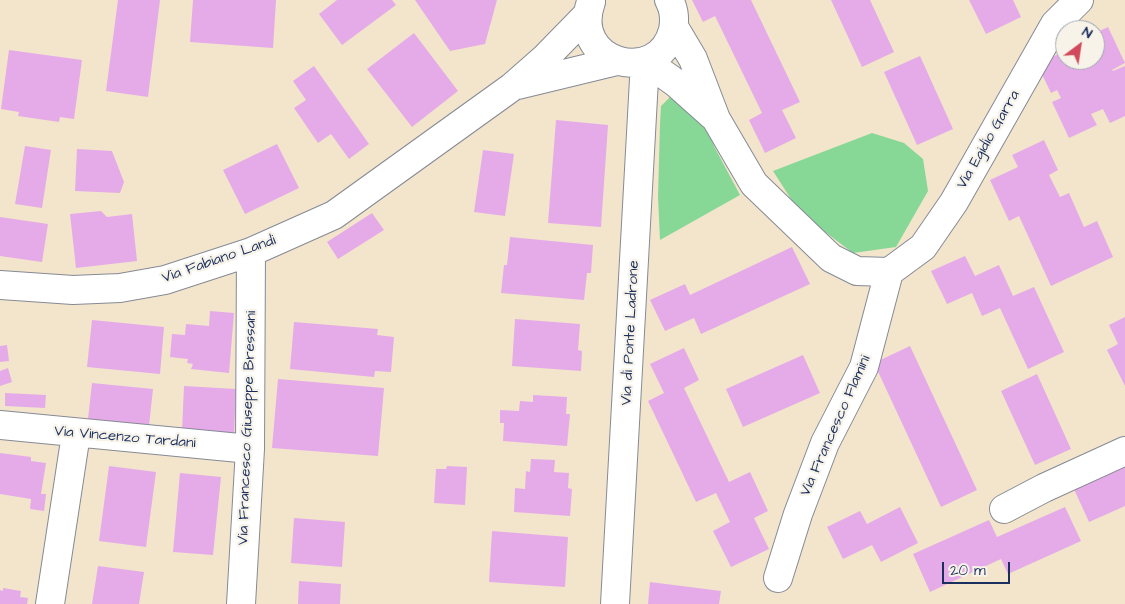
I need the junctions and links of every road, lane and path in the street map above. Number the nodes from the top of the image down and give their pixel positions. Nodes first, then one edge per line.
1 (669, 0) edge
2 (1079, 0) edge
3 (590, 8) edge
4 (674, 26) junction
5 (617, 61) junction
6 (645, 61) junction
7 (512, 87) junction
8 (716, 119) junction
9 (251, 252) junction
10 (889, 272) junction
11 (0, 285) edge
12 (0, 425) edge
13 (76, 434) junction
14 (250, 449) junction
15 (1125, 451) edge
16 (1004, 509) dead end
17 (778, 578) dead end
18 (50, 604) edge
19 (241, 604) edge
20 (615, 604) edge

1 - 4 street
2 - 10 street, Via Egidio Garra
3 - 5 street
3 - 7 street, Via Fabiano Landi
4 - 6 street
4 - 8 street
5 - 6 street, Via Fabiano Landi
5 - 7 street, Via Fabiano Landi
6 - 8 street
6 - 20 street, Via di Ponte Ladrone
7 - 9 street, Via Fabiano Landi
8 - 10 street
9 - 11 street, Via Fabiano Landi
9 - 14 street, Via Francesco Giuseppe Bressani
10 - 17 street, Via Francesco Flamini
12 - 13 street, Via Vincenzo Tardani
13 - 14 street, Via Vincenzo Tardani
13 - 18 street
14 - 19 street, Via Francesco Giuseppe Bressani
15 - 16 street

